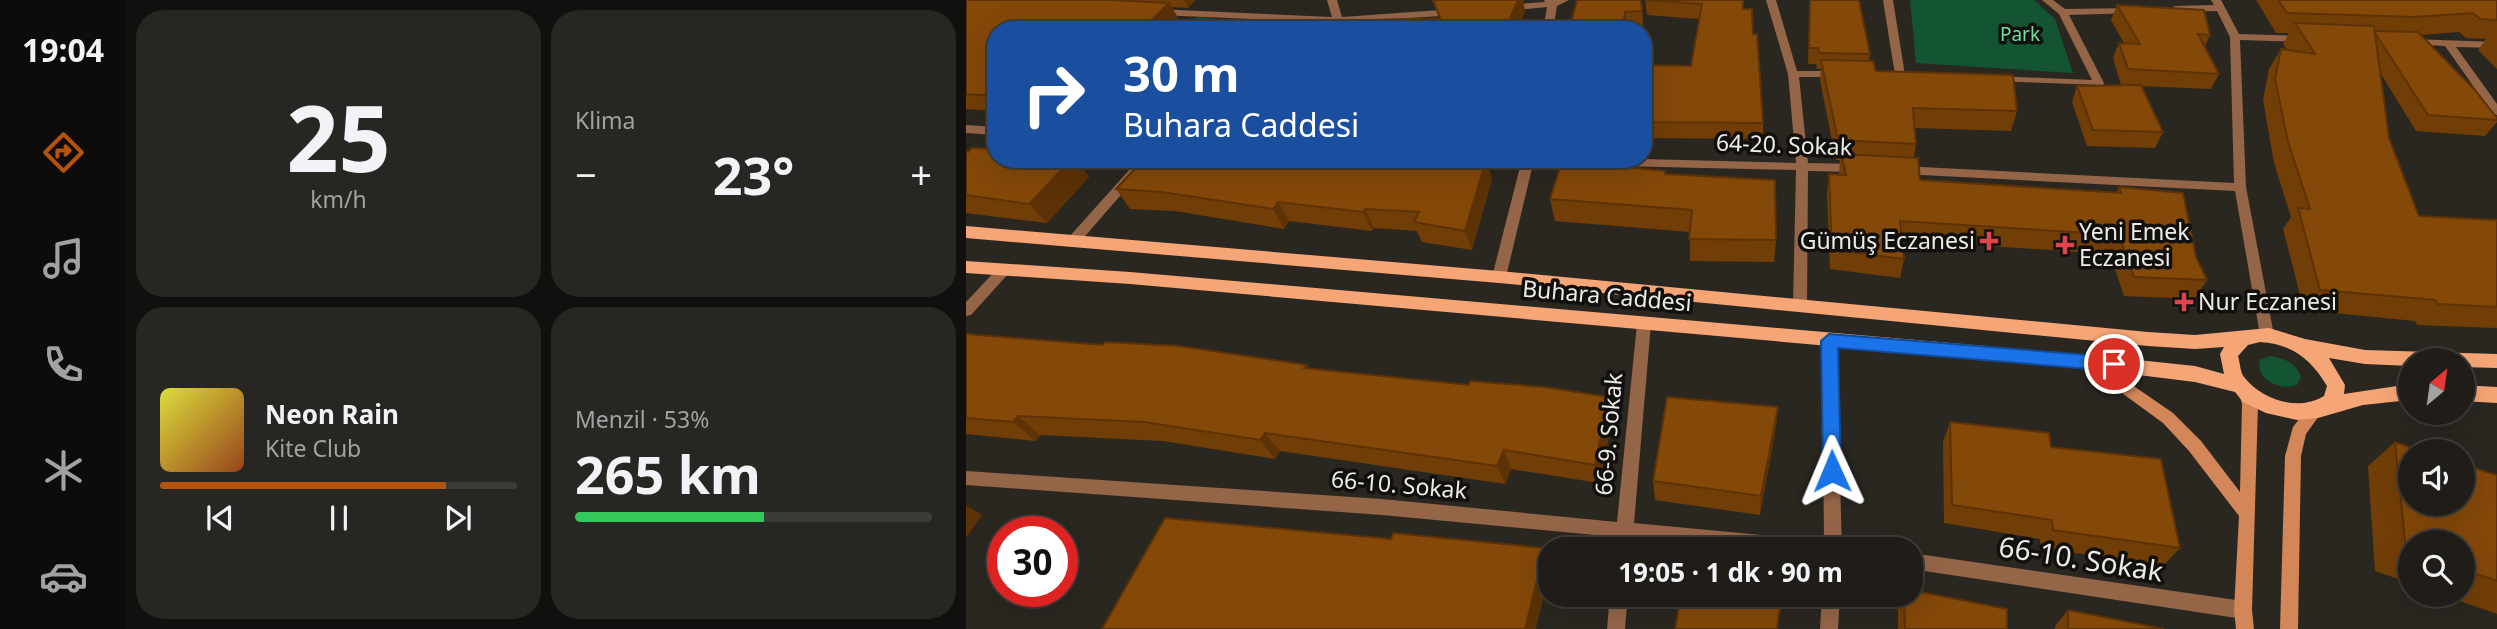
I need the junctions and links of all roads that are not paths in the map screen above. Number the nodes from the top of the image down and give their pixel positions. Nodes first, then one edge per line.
1 (1332, 0) edge
2 (1564, 0) edge
3 (1771, 0) edge
4 (1888, 0) edge
5 (2047, 0) edge
6 (1550, 2) edge
7 (2219, 4) edge
8 (1498, 8) edge
9 (1471, 10) edge
10 (2143, 10) edge
11 (2169, 10) edge
12 (1145, 11) edge
13 (2063, 12) junction
14 (1338, 20) junction
15 (1549, 21) edge
16 (2235, 37) junction
17 (2315, 39) edge
18 (2395, 42) edge
19 (2448, 43) junction
20 (2497, 45) edge
21 (1793, 74) junction
22 (1846, 74) edge
23 (1887, 75) edge
24 (1900, 75) junction
25 (1913, 75) edge
26 (1980, 78) edge
27 (2497, 112) edge
28 (966, 129) edge
29 (987, 130) edge
30 (1652, 162) edge
31 (1802, 165) junction
32 (1138, 168) edge
33 (1526, 168) edge
34 (1867, 169) edge
35 (1894, 170) edge
36 (2240, 187) junction
37 (966, 232) edge
38 (1075, 239) junction
39 (966, 267) edge
40 (1004, 270) junction
41 (1499, 277) junction
42 (1800, 306) junction
43 (966, 311) edge
44 (1644, 324) junction
45 (2267, 335) junction
46 (2242, 339) junction
47 (1829, 341) junction
48 (2295, 343) junction
49 (2497, 361) edge
50 (2090, 362) junction
51 (2244, 388) junction
52 (2398, 394) edge
53 (2475, 394) edge
54 (2497, 395) edge
55 (2320, 409) junction
56 (966, 478) edge
57 (2247, 514) junction
58 (1625, 529) junction
59 (1624, 537) edge
60 (1702, 537) edge
61 (1833, 537) edge
62 (1923, 563) edge
63 (1618, 607) edge
64 (1830, 607) edge
65 (2243, 610) junction
66 (1616, 629) edge
67 (1829, 629) edge
68 (2245, 629) edge
69 (2289, 629) edge

1 - 14 street
2 - 6 street
3 - 21 street
4 - 24 street
5 - 13 street
6 - 8 street
6 - 15 street
7 - 11 street
7 - 16 street
9 - 14 street
10 - 13 street
12 - 14 street
13 - 26 street
16 - 17 street
16 - 36 street
18 - 19 street
19 - 20 street
19 - 27 street
21 - 22 street
21 - 31 street
23 - 24 street
24 - 25 street
28 - 29 street
30 - 31 street, 64-20. Sokak
31 - 34 street, 64-20. Sokak
31 - 42 street
32 - 38 street
33 - 41 street
35 - 36 street
36 - 45 street
37 - 38 main road, Buhara Caddesi
38 - 41 main road, Buhara Caddesi
39 - 40 main road, Buhara Caddesi
40 - 43 street
40 - 44 main road, Buhara Caddesi
41 - 42 main road, Buhara Caddesi
42 - 46 main road, Buhara Caddesi
44 - 47 main road, Buhara Caddesi
44 - 58 street, 66-9. Sokak
45 - 46 main road
45 - 48 main road
46 - 51 main road
47 - 50 main road, Buhara Caddesi
47 - 61 street
48 - 49 main road
48 - 55 main road
50 - 51 main road, Buhara Caddesi
50 - 57 street
51 - 55 main road
51 - 57 street
52 - 55 main road
53 - 54 main road
55 - 69 street
56 - 58 street, 66-10. Sokak
57 - 65 street
58 - 59 street, 66-9. Sokak
58 - 60 street, 66-10. Sokak
62 - 65 street, 66-10. Sokak
63 - 66 street
64 - 67 street
65 - 68 street

